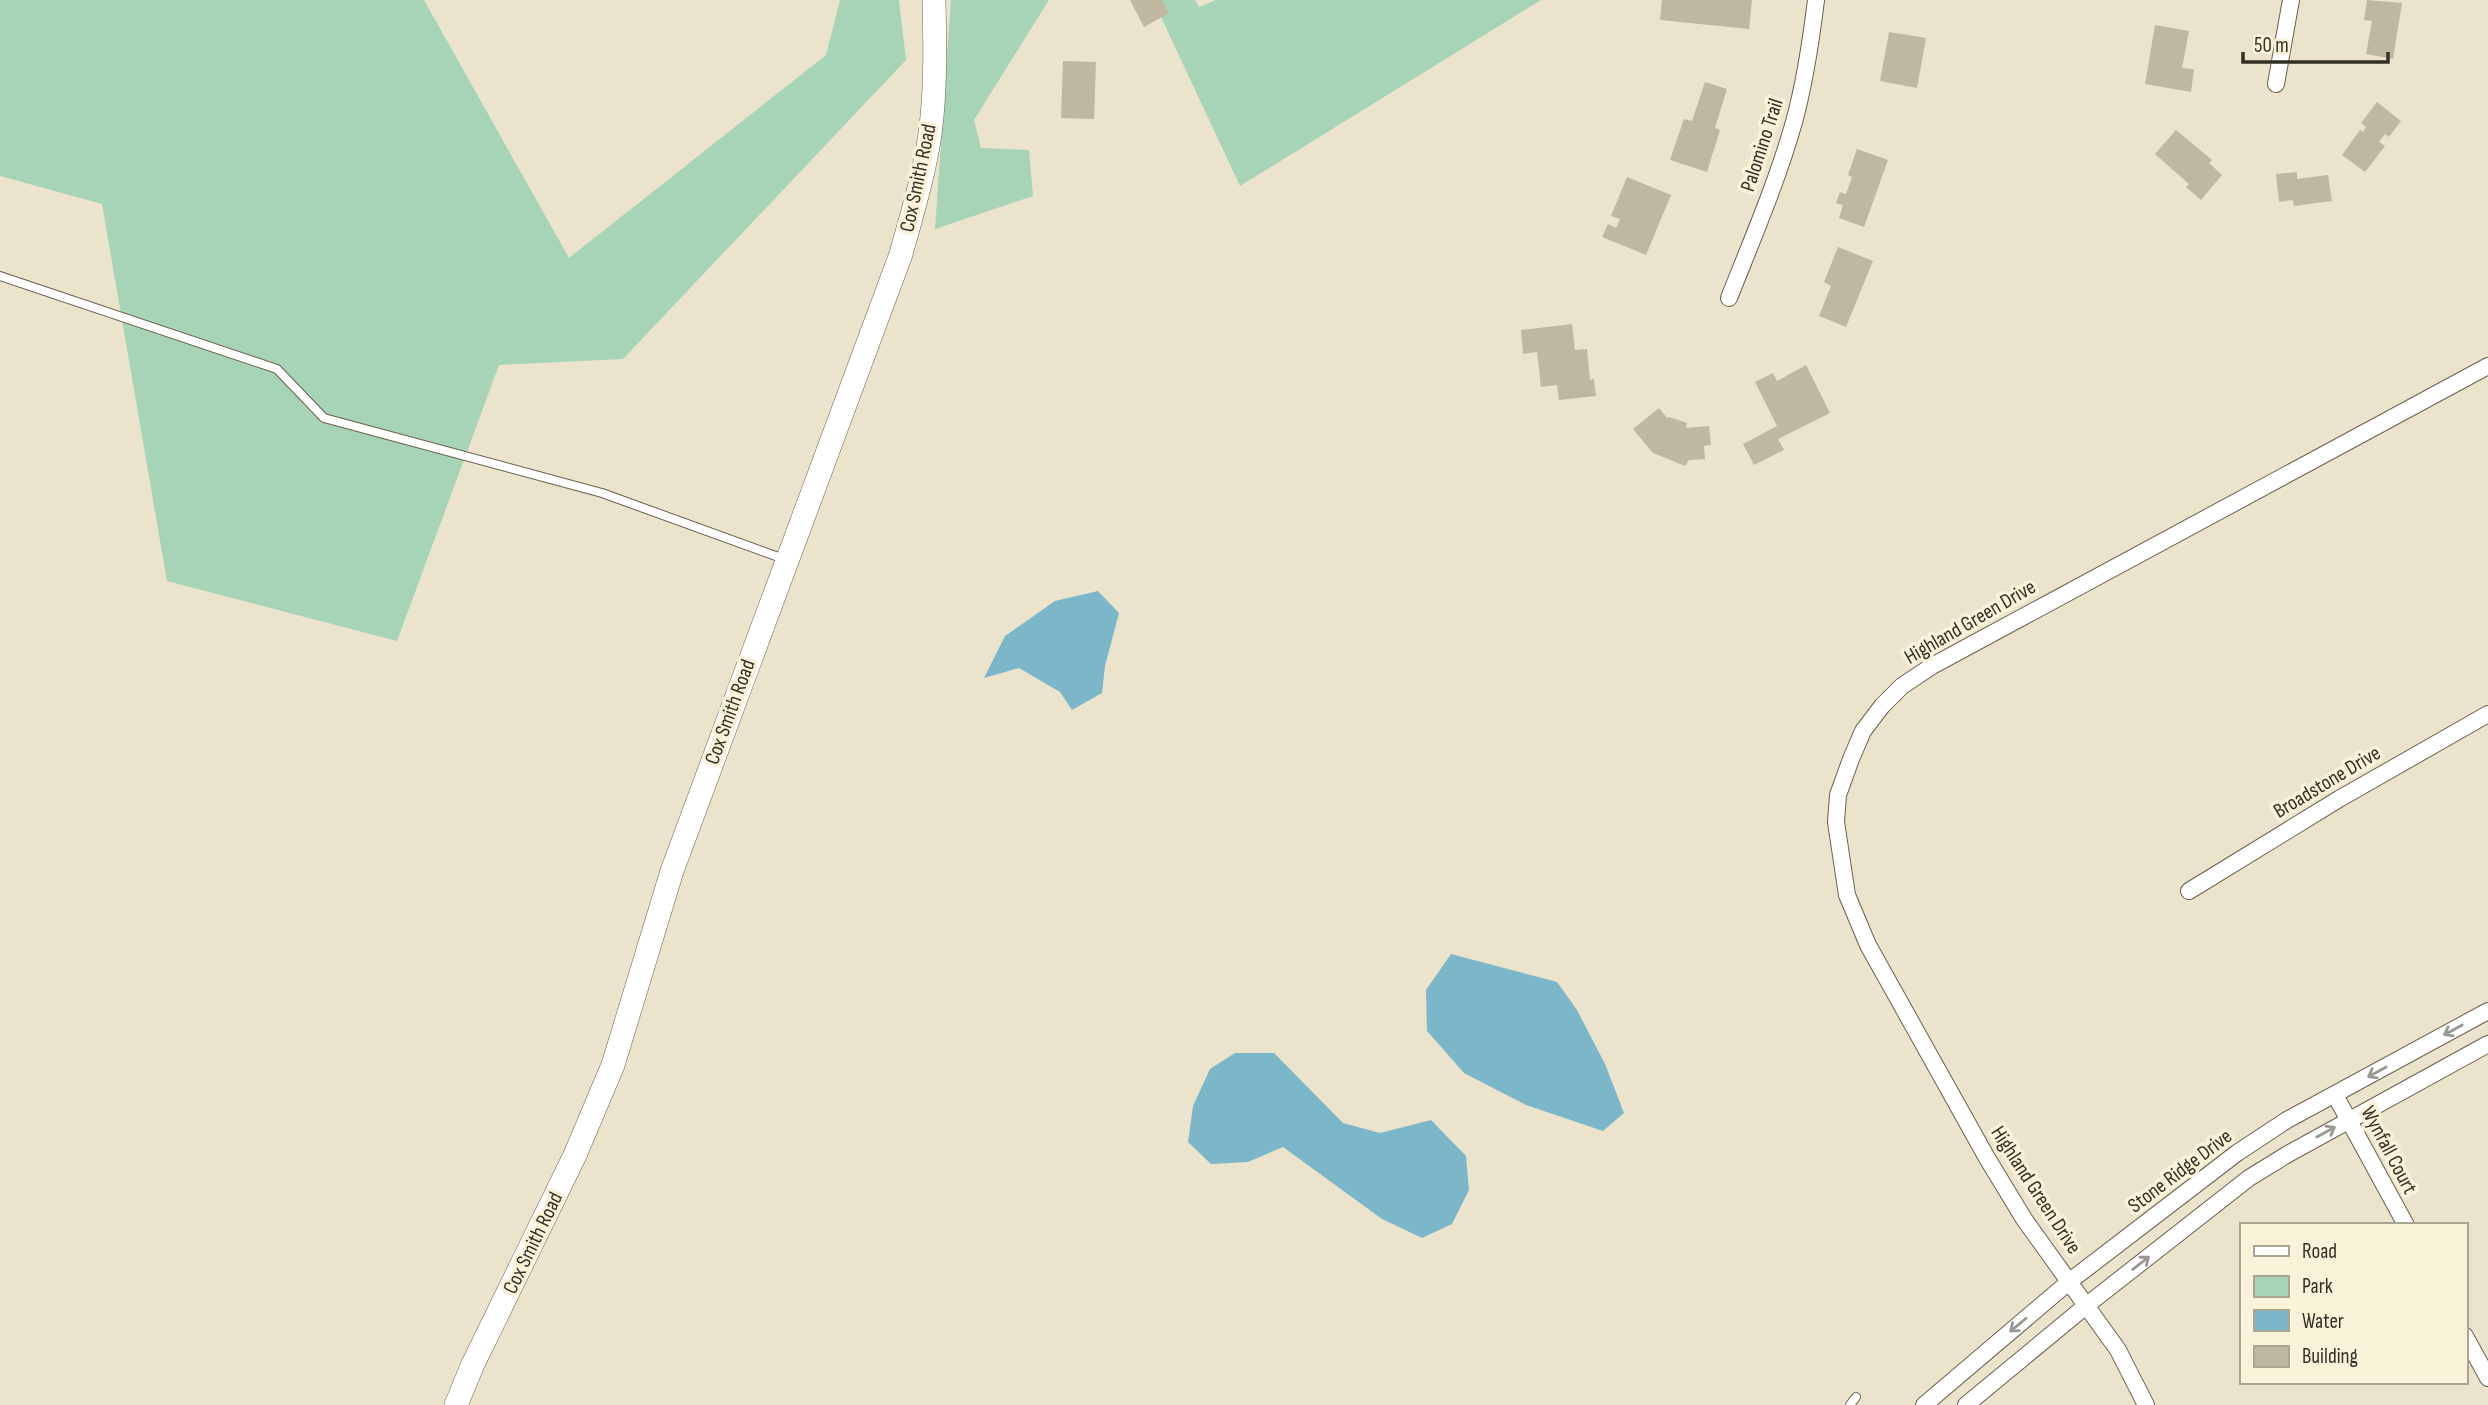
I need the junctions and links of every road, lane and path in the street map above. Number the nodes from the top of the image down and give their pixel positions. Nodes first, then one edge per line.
1 (933, 0) edge
2 (1816, 0) edge
3 (2291, 0) edge
4 (2276, 84) dead end
5 (0, 276) edge
6 (1729, 298) dead end
7 (2488, 366) edge
8 (787, 560) junction
9 (2488, 714) edge
10 (2189, 891) dead end
11 (2488, 1011) edge
12 (2488, 1044) edge
13 (2334, 1095) junction
14 (2349, 1120) junction
15 (2405, 1223) edge
16 (2070, 1281) junction
17 (2087, 1305) junction
18 (2467, 1340) edge
19 (2488, 1378) edge
20 (456, 1405) edge
21 (1924, 1405) edge
22 (1966, 1405) edge
23 (2146, 1405) edge

1 - 8 street, Cox Smith Road
2 - 6 street, Palomino Trail
3 - 4 street
5 - 8 lane
7 - 16 street, Highland Green Drive
8 - 20 street, Cox Smith Road
9 - 10 street, Broadstone Drive
11 -> 13 street, Stone Ridge Drive
12 - 14 street
13 - 14 street, Wynfall Court
13 - 16 street, Stone Ridge Drive
14 - 15 street, Wynfall Court
17 -> 14 street
16 - 17 street, Highland Green Drive
16 -> 21 street, Stone Ridge Drive
17 - 22 street
17 - 23 street, Highland Green Drive
18 - 19 street

